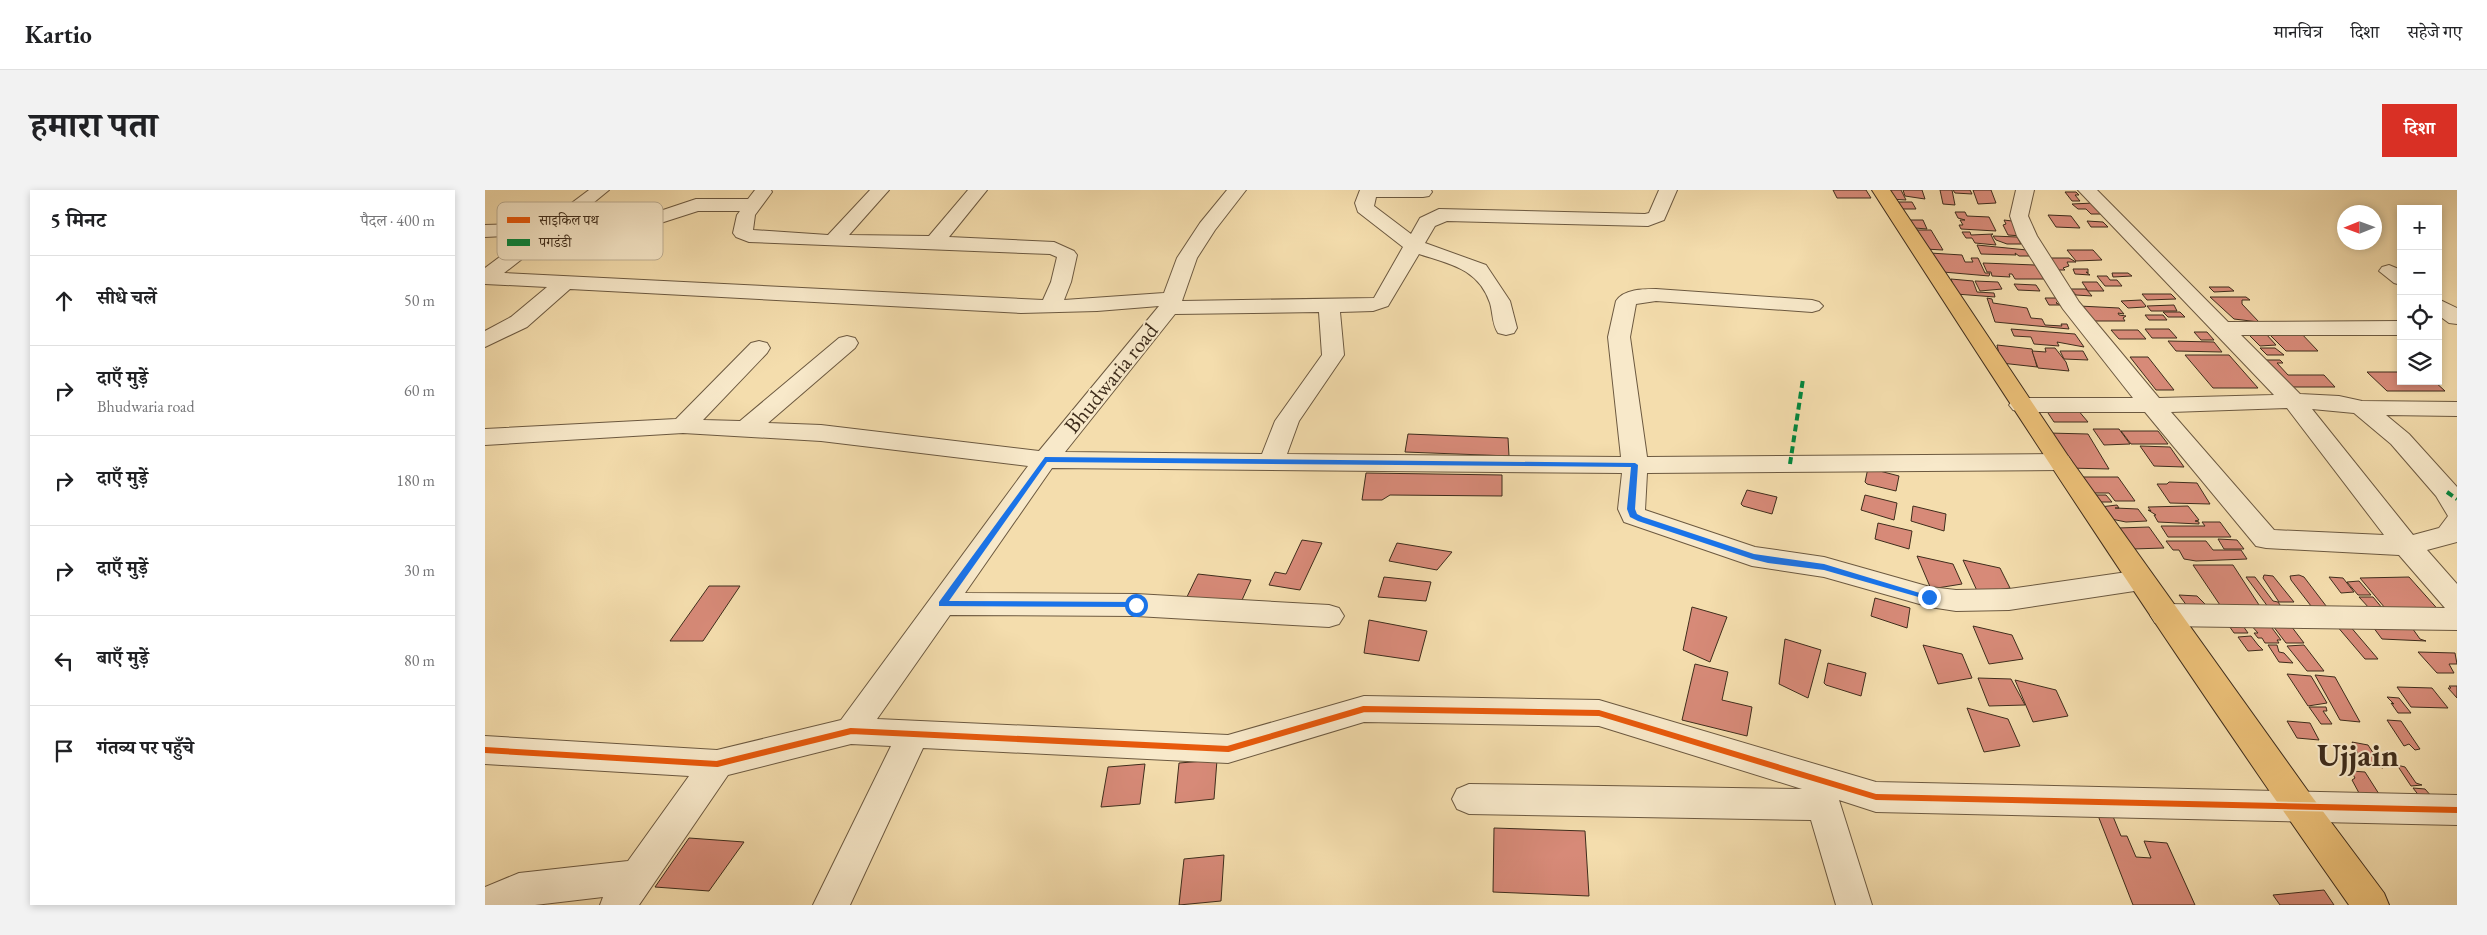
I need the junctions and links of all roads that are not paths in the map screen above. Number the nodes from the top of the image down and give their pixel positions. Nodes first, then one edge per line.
1 (600, 190) edge
2 (880, 190) edge
3 (978, 190) edge
4 (1237, 190) edge
5 (1368, 190) edge
6 (1668, 190) edge
7 (1881, 190) edge
8 (2025, 190) edge
9 (2077, 190) edge
10 (2087, 190) edge
11 (2114, 190) edge
12 (1423, 192) dead end
13 (759, 197) edge
14 (584, 202) edge
15 (663, 215) edge
16 (833, 241) junction
17 (934, 242) junction
18 (1414, 246) junction
19 (508, 260) edge
20 (485, 278) edge
21 (565, 282) junction
22 (1170, 304) junction
23 (1051, 306) junction
24 (1329, 306) junction
25 (1812, 306) dead end
26 (2442, 308) edge
27 (2457, 318) edge
28 (1506, 328) dead end
29 (2397, 328) edge
30 (2442, 328) edge
31 (2457, 328) edge
32 (2222, 329) junction
33 (485, 340) edge
34 (847, 343) dead end
35 (759, 348) dead end
36 (2293, 401) junction
37 (2153, 404) junction
38 (2021, 405) junction
39 (2362, 408) junction
40 (2457, 409) edge
41 (683, 426) junction
42 (746, 429) junction
43 (485, 437) edge
44 (1045, 460) junction
45 (1271, 462) junction
46 (2059, 462) junction
47 (1635, 465) junction
48 (2454, 500) edge
49 (2457, 523) edge
50 (2407, 546) junction
51 (2141, 580) junction
52 (2457, 603) edge
53 (942, 604) junction
54 (2165, 615) junction
55 (1329, 616) dead end
56 (2457, 619) edge
57 (851, 731) junction
58 (913, 734) junction
59 (485, 750) edge
60 (717, 764) junction
61 (1819, 792) junction
62 (1469, 799) dead end
63 (2298, 805) junction
64 (2457, 810) edge
65 (639, 876) junction
66 (485, 905) edge
67 (618, 905) edge
68 (831, 905) edge
69 (1854, 905) edge
70 (2371, 905) edge

1 - 14 street
2 - 16 street
3 - 17 street
4 - 22 street, Bhudwaria road
5 - 12 street
5 - 18 street
6 - 18 street
7 - 38 main road
8 - 37 street
9 - 10 street
10 - 11 street
10 - 32 street
13 - 15 street
13 - 16 street
16 - 17 street
17 - 23 street
18 - 24 street
18 - 28 street
19 - 20 street
20 - 21 street
21 - 23 street
21 - 33 street
22 - 23 street
22 - 24 street
22 - 44 street, Bhudwaria road
24 - 45 street
25 - 47 street
26 - 27 street
29 - 32 street
30 - 31 street
32 - 36 street
34 - 42 street
35 - 41 street
36 - 37 street
36 - 39 street
36 - 50 street
37 - 38 street
37 - 50 street
38 - 46 main road
39 - 40 street
39 - 48 street
41 - 42 street
41 - 43 street
42 - 44 street
44 - 45 street
44 - 53 street, Bhudwaria road
45 - 47 street
46 - 47 street
46 - 51 main road
47 - 51 street
49 - 50 street
50 - 52 street
51 - 54 main road
53 - 55 street
53 - 57 street, Bhudwaria road
54 - 56 street
54 - 63 main road
57 - 58 street
57 - 60 street
58 - 61 street
58 - 68 street
59 - 60 street
60 - 65 street
61 - 62 street
61 - 63 street
61 - 69 street
63 - 64 street
63 - 70 main road
65 - 66 street
65 - 67 street

